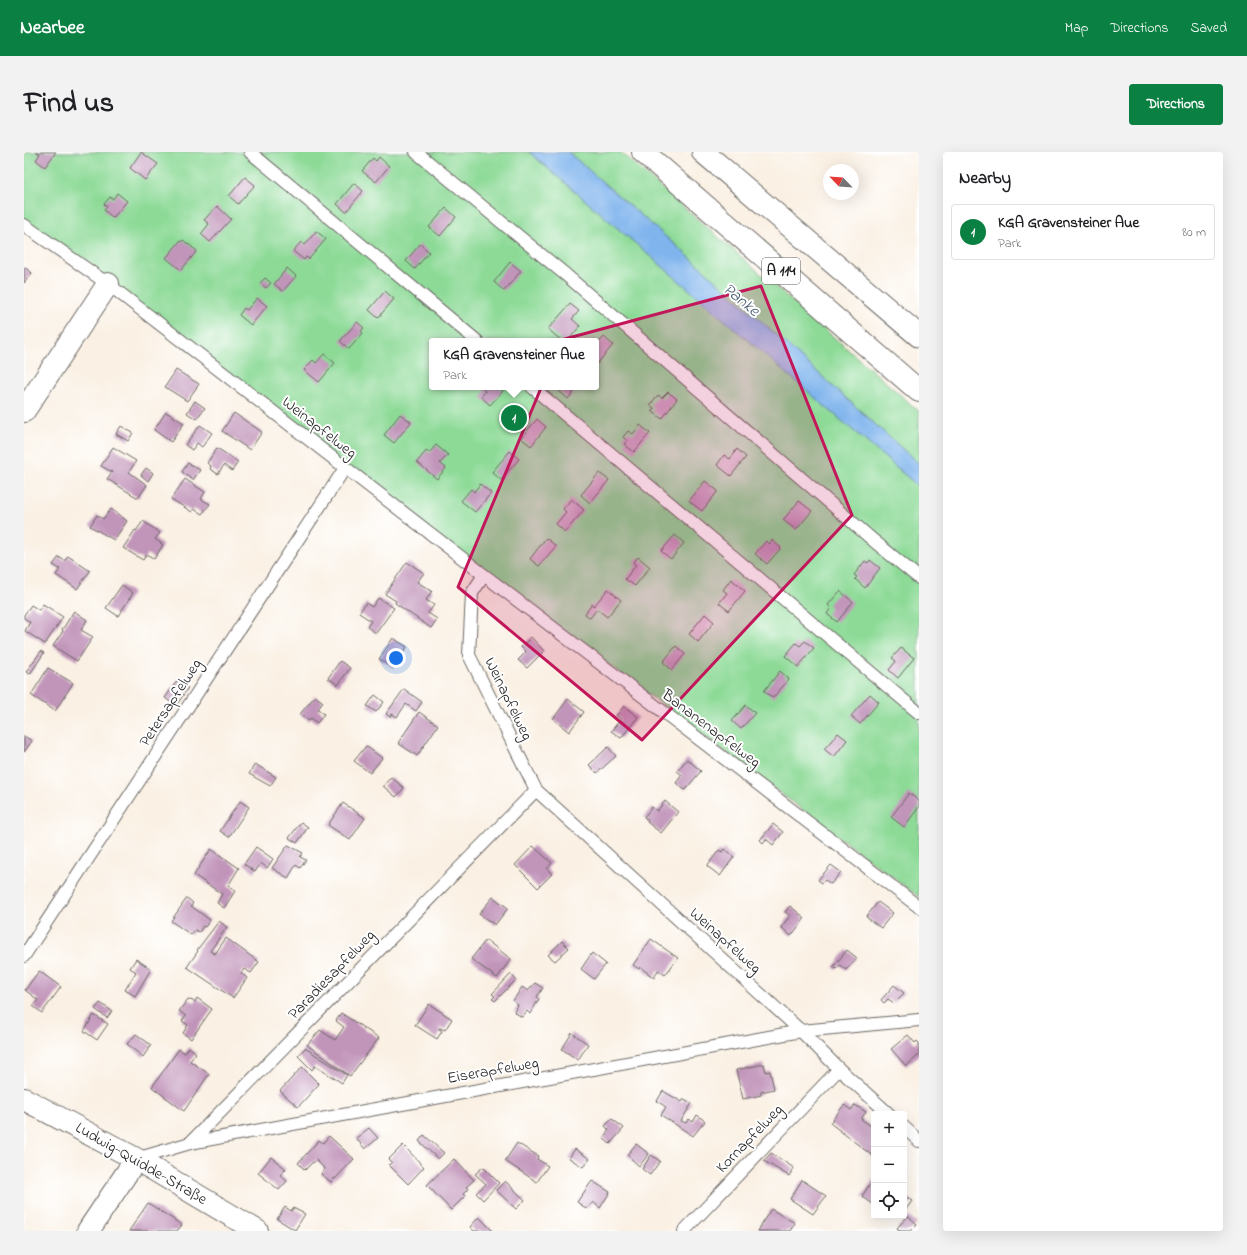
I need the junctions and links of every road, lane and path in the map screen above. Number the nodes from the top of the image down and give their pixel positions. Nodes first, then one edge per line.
1 (250, 152) edge
2 (416, 152) edge
3 (643, 152) edge
4 (703, 152) edge
5 (24, 225) edge
6 (108, 284) junction
7 (919, 336) edge
8 (473, 338) edge
9 (536, 390) edge
10 (919, 391) edge
11 (24, 412) edge
12 (345, 468) junction
13 (484, 575) junction
14 (919, 578) edge
15 (919, 713) edge
16 (536, 790) junction
17 (919, 907) edge
18 (24, 956) edge
19 (919, 1020) edge
20 (801, 1031) junction
21 (839, 1069) junction
22 (24, 1099) edge
23 (886, 1111) edge
24 (907, 1130) edge
25 (919, 1141) edge
26 (190, 1143) junction
27 (136, 1159) junction
28 (88, 1231) edge
29 (257, 1231) edge
30 (684, 1231) edge

1 - 8 lane
2 - 14 lane
3 - 10 main road, A 114
4 - 7 main road, A 114
5 - 6 lane, Weinapfelweg
6 - 11 main road
6 - 12 lane, Weinapfelweg
9 - 15 lane
12 - 13 lane, Weinapfelweg
12 - 18 lane, Petersapfelweg
13 - 16 lane, Weinapfelweg
13 - 17 lane, Bananenapfelweg
16 - 20 lane, Weinapfelweg
16 - 26 lane, Paradiesapfelweg
19 - 20 lane, Eiserapfelweg
20 - 21 lane, Weinapfelweg
20 - 26 lane, Eiserapfelweg
21 - 23 lane, Weinapfelweg
21 - 30 lane, Kornapfelweg
22 - 27 main road, Ludwig-Quidde-Straße
24 - 25 lane
26 - 27 lane, Paradiesapfelweg
27 - 28 main road
27 - 29 main road, Ludwig-Quidde-Straße

